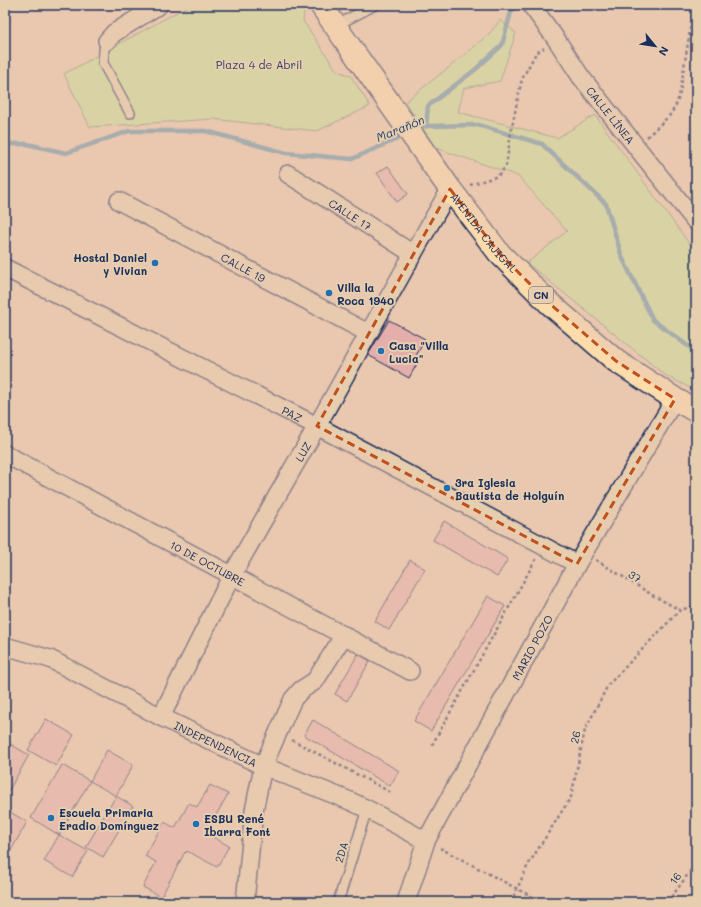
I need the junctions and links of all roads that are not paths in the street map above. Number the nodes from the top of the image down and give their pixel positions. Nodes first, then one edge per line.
1 (159, 5) edge
2 (321, 5) edge
3 (375, 5) edge
4 (532, 6) edge
5 (335, 26) junction
6 (107, 42) joint
7 (130, 113) dead end
8 (288, 174) dead end
9 (451, 191) junction
10 (119, 201) dead end
11 (696, 222) edge
12 (412, 254) junction
13 (5, 268) edge
14 (368, 333) junction
15 (675, 399) junction
16 (696, 411) edge
17 (317, 426) junction
18 (5, 454) edge
19 (580, 558) junction
20 (232, 575) junction
21 (344, 635) junction
22 (5, 646) edge
23 (410, 671) dead end
24 (161, 717) junction
25 (263, 766) junction
26 (367, 809) junction
27 (426, 841) junction
28 (245, 902) edge
29 (338, 902) edge
30 (406, 902) edge

1 - 6 street
2 - 5 main road, AVENIDA CAJIGAL / CN
3 - 5 lane
4 - 11 street, CALLE LÍNEA
5 - 9 main road, AVENIDA CAJIGAL / CN
6 - 7 lane
8 - 12 street, CALLE 17
9 - 12 street, LUZ
9 - 15 main road, AVENIDA CAJIGAL / CN
10 - 14 street, CALLE 19
12 - 14 street, LUZ
13 - 17 street, PAZ
14 - 17 street, LUZ
15 - 16 main road, AVENIDA CAJIGAL / CN
15 - 19 street, MARIO POZO
17 - 19 street, PAZ
17 - 20 street, LUZ
18 - 20 street, 10 DE OCTUBRE
19 - 27 street, MARIO POZO
20 - 21 street, 10 DE OCTUBRE
20 - 24 street, LUZ
21 - 23 street, 10 DE OCTUBRE
21 - 25 street
22 - 24 street, INDEPENDENCIA
24 - 25 street, INDEPENDENCIA
25 - 26 street, INDEPENDENCIA
25 - 28 street
26 - 27 street, INDEPENDENCIA
26 - 29 lane, 2DA
27 - 30 street, MARIO POZO

